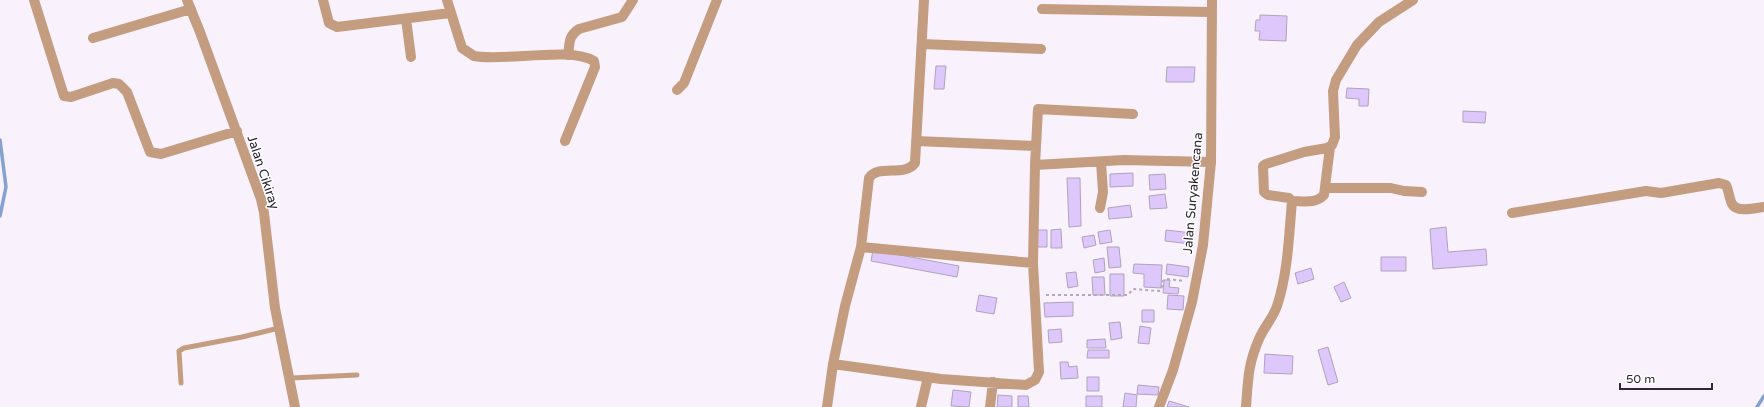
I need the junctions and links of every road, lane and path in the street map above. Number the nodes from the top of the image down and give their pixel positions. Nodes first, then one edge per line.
1 (34, 0) edge
2 (323, 0) edge
3 (447, 0) edge
4 (633, 0) edge
5 (717, 0) edge
6 (924, 0) edge
7 (1212, 0) edge
8 (1413, 0) edge
9 (189, 4) edge
10 (1042, 9) dead end
11 (1211, 12) junction
12 (450, 13) junction
13 (406, 19) junction
14 (93, 38) dead end
15 (922, 44) junction
16 (1041, 49) dead end
17 (568, 55) junction
18 (411, 56) dead end
19 (677, 90) dead end
20 (1133, 114) dead end
21 (237, 131) junction
22 (565, 141) dead end
23 (916, 141) junction
24 (1036, 146) junction
25 (1330, 147) junction
26 (1101, 162) junction
27 (1211, 162) junction
28 (1034, 165) junction
29 (1326, 188) junction
30 (1422, 192) dead end
31 (1292, 200) junction
32 (1764, 207) edge
33 (1100, 208) dead end
34 (1512, 213) dead end
35 (861, 247) junction
36 (1033, 263) junction
37 (1196, 282) junction
38 (1035, 295) junction
39 (279, 328) junction
40 (833, 364) junction
41 (357, 375) dead end
42 (928, 377) junction
43 (291, 378) junction
44 (993, 382) junction
45 (181, 383) dead end
46 (295, 407) edge
47 (827, 407) edge
48 (921, 407) edge
49 (990, 407) edge
50 (1159, 407) edge
51 (1246, 407) edge

1 - 21 street
2 - 13 street
3 - 12 street
4 - 17 street
5 - 19 street
6 - 15 street
7 - 11 street, Jalan Suryakencana
8 - 25 street
9 - 14 street
9 - 21 street, Jalan Cikiray
10 - 11 street
11 - 27 street, Jalan Suryakencana
12 - 13 street
12 - 17 street
13 - 18 street
15 - 16 street
15 - 23 street
17 - 22 street
20 - 24 street
21 - 39 street, Jalan Cikiray
23 - 24 street
23 - 35 street
24 - 28 street
25 - 29 street
25 - 31 street
26 - 27 street
26 - 28 street
26 - 33 street
27 - 37 street, Jalan Suryakencana
28 - 36 street
29 - 30 street
29 - 31 street
31 - 51 street
32 - 34 street
35 - 36 street
35 - 40 street
36 - 38 street
37 - 38 path
37 - 50 street, Jalan Suryakencana
38 - 44 street
39 - 43 street, Jalan Cikiray
39 - 45 lane
40 - 42 street
40 - 47 street
41 - 43 lane
42 - 44 street
42 - 48 street
43 - 46 street, Jalan Cikiray
44 - 49 street

